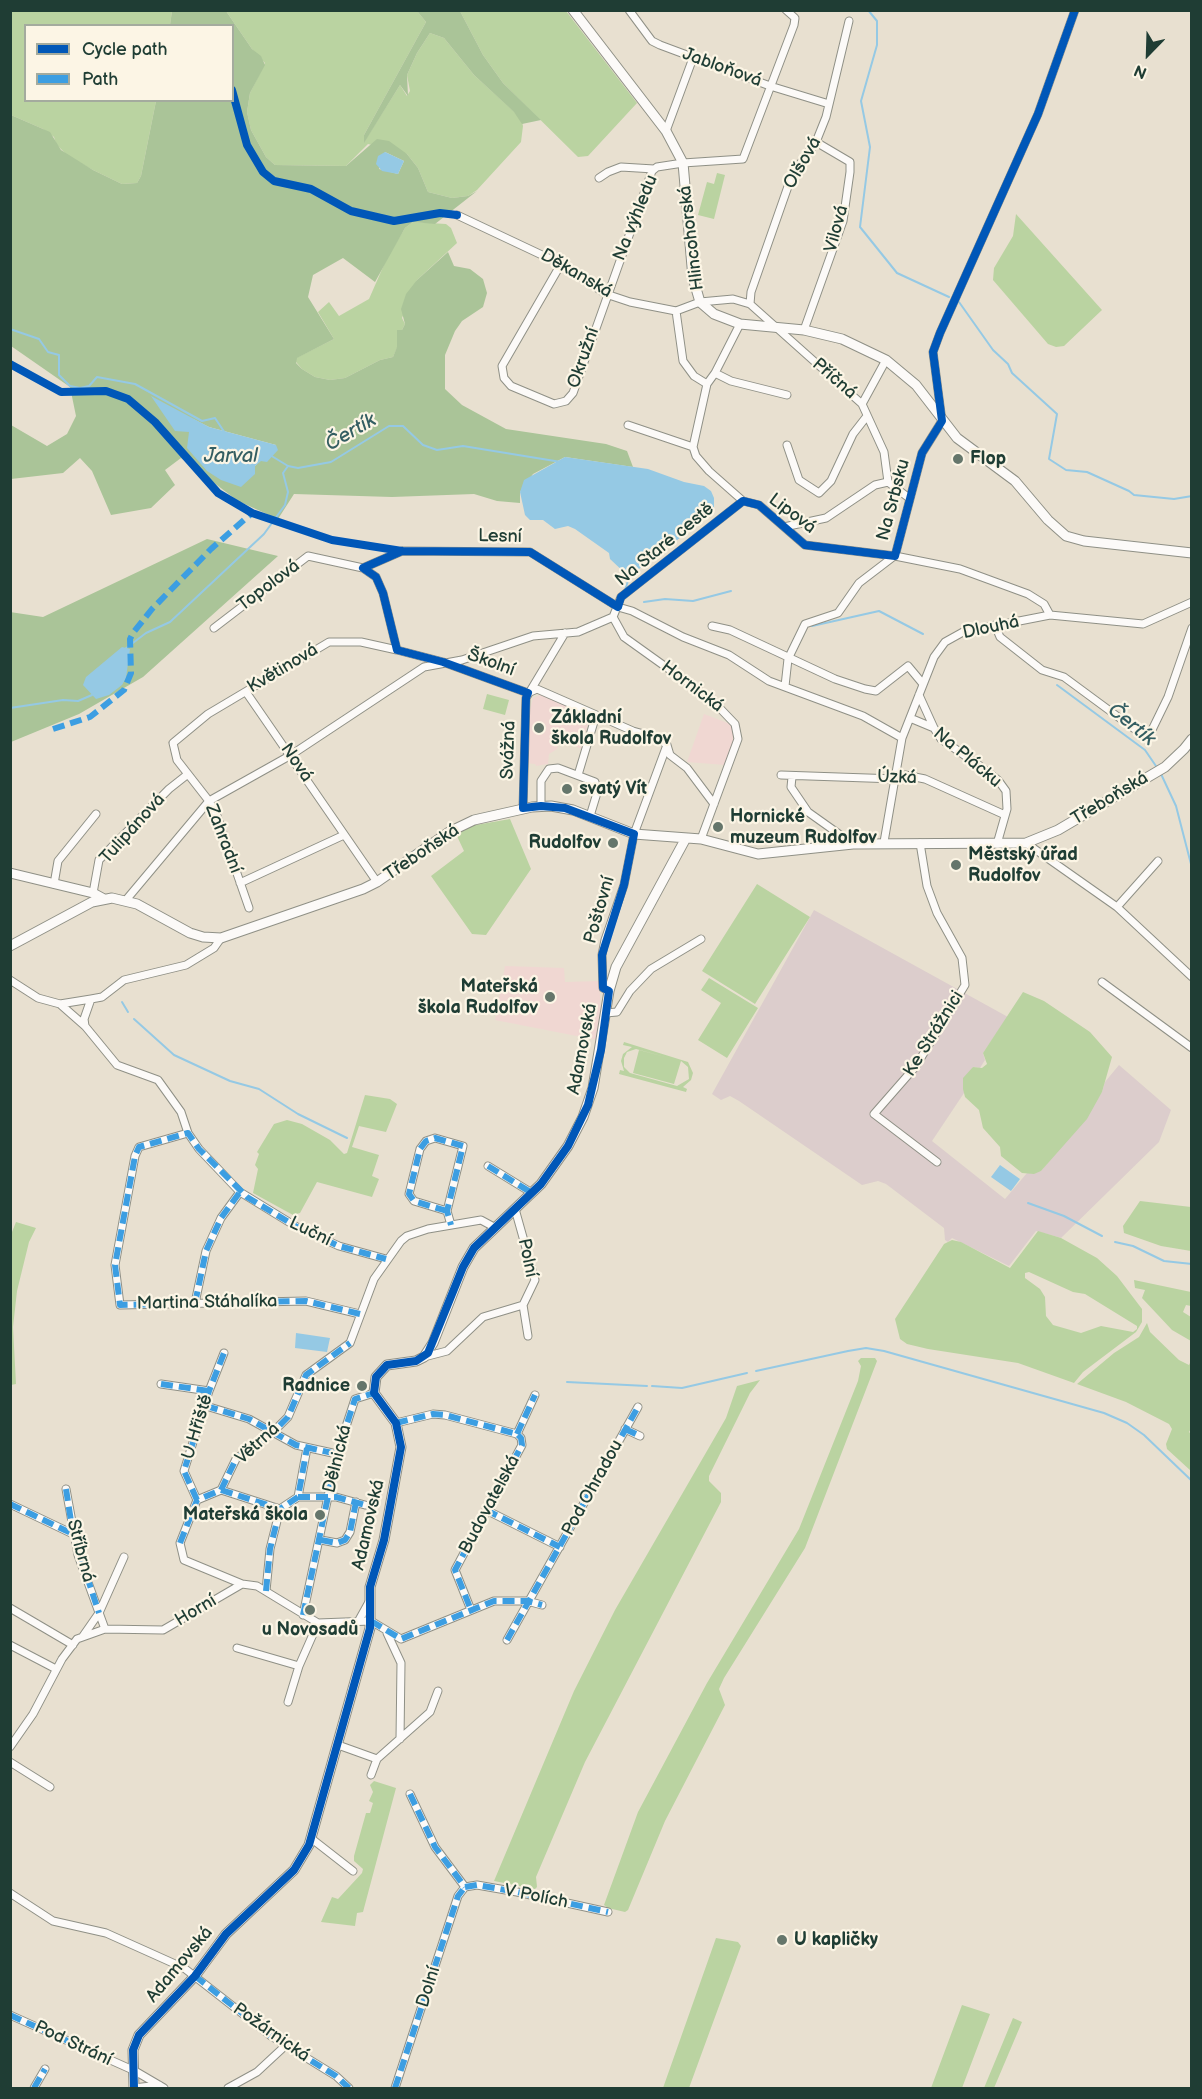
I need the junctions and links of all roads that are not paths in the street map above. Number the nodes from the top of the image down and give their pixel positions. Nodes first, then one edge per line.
1 (573, 10) edge
2 (629, 10) edge
3 (786, 10) edge
4 (1075, 10) edge
5 (849, 21) dead end
6 (693, 58) junction
7 (770, 86) junction
8 (829, 104) junction
9 (666, 130) junction
10 (816, 142) junction
11 (683, 163) junction
12 (654, 169) junction
13 (599, 178) dead end
14 (456, 215) dead end
15 (561, 264) junction
16 (606, 294) junction
17 (700, 302) junction
18 (750, 304) junction
19 (676, 311) junction
20 (740, 324) junction
21 (777, 329) junction
22 (804, 330) junction
23 (886, 360) junction
24 (715, 373) junction
25 (707, 384) junction
26 (787, 395) dead end
27 (862, 404) junction
28 (867, 416) junction
29 (942, 421) junction
30 (628, 425) dead end
31 (787, 445) dead end
32 (693, 447) junction
33 (888, 482) junction
34 (909, 498) junction
35 (743, 501) junction
36 (784, 527) junction
37 (1191, 553) edge
38 (895, 556) junction
39 (363, 568) junction
40 (1191, 602) edge
41 (618, 607) junction
42 (1050, 615) junction
43 (613, 617) junction
44 (995, 625) junction
45 (712, 626) dead end
46 (214, 628) dead end
47 (1191, 628) edge
48 (565, 633) junction
49 (397, 650) junction
50 (788, 658) junction
51 (443, 662) junction
52 (923, 684) junction
53 (785, 686) junction
54 (246, 692) junction
55 (528, 693) junction
56 (919, 695) junction
57 (596, 715) junction
58 (910, 718) junction
59 (934, 728) junction
60 (902, 738) junction
61 (1191, 739) edge
62 (173, 743) joint
63 (667, 745) junction
64 (291, 755) junction
65 (188, 774) junction
66 (578, 775) junction
67 (781, 775) dead end
68 (792, 777) junction
69 (896, 778) junction
70 (209, 801) junction
71 (714, 804) junction
72 (541, 806) junction
73 (523, 808) junction
74 (96, 814) dead end
75 (1005, 815) junction
76 (590, 816) junction
77 (634, 834) junction
78 (344, 835) junction
79 (686, 838) junction
80 (701, 839) junction
81 (884, 842) junction
82 (920, 843) junction
83 (1026, 843) junction
84 (853, 844) junction
85 (997, 844) junction
86 (1158, 861) dead end
87 (10, 873) edge
88 (377, 882) junction
89 (240, 883) junction
90 (54, 884) junction
91 (93, 893) junction
92 (104, 898) junction
93 (126, 900) junction
94 (1117, 907) junction
95 (249, 908) dead end
96 (221, 939) junction
97 (701, 939) dead end
98 (10, 946) edge
99 (1191, 977) edge
100 (10, 980) edge
101 (1102, 982) dead end
102 (606, 990) junction
103 (91, 999) junction
104 (60, 1004) junction
105 (606, 1013) junction
106 (85, 1026) junction
107 (1191, 1048) edge
108 (188, 1133) junction
109 (937, 1162) dead end
110 (488, 1166) dead end
111 (240, 1192) junction
112 (532, 1193) junction
113 (515, 1209) junction
114 (447, 1211) junction
115 (451, 1225) junction
116 (494, 1227) junction
117 (386, 1259) junction
118 (195, 1303) junction
119 (523, 1305) junction
120 (360, 1314) junction
121 (528, 1336) dead end
122 (224, 1353) dead end
123 (424, 1357) junction
124 (160, 1384) dead end
125 (209, 1391) junction
126 (374, 1393) junction
127 (535, 1395) dead end
128 (206, 1406) junction
129 (638, 1407) dead end
130 (396, 1423) junction
131 (625, 1429) junction
132 (273, 1432) junction
133 (517, 1434) junction
134 (640, 1436) dead end
135 (307, 1448) junction
136 (337, 1454) junction
137 (66, 1489) dead end
138 (221, 1490) junction
139 (298, 1497) junction
140 (328, 1497) junction
141 (198, 1500) junction
142 (356, 1502) junction
143 (10, 1504) edge
144 (365, 1505) dead end
145 (280, 1509) junction
146 (486, 1510) junction
147 (73, 1534) junction
148 (321, 1540) junction
149 (560, 1547) junction
150 (124, 1557) dead end
151 (242, 1584) junction
152 (266, 1591) junction
153 (527, 1601) junction
154 (369, 1602) junction
155 (542, 1605) dead end
156 (10, 1608) edge
157 (471, 1610) junction
158 (99, 1613) junction
159 (303, 1615) junction
160 (359, 1620) junction
161 (371, 1621) junction
162 (318, 1623) junction
163 (105, 1629) junction
164 (387, 1633) junction
165 (83, 1636) junction
166 (507, 1640) dead end
167 (10, 1645) edge
168 (73, 1645) junction
169 (237, 1648) dead end
170 (299, 1666) junction
171 (56, 1669) junction
172 (438, 1691) dead end
173 (288, 1702) dead end
174 (400, 1738) junction
175 (338, 1745) junction
176 (10, 1747) edge
177 (376, 1759) junction
178 (10, 1762) edge
179 (371, 1775) dead end
180 (50, 1787) dead end
181 (410, 1794) dead end
182 (312, 1839) junction
183 (353, 1871) dead end
184 (465, 1887) junction
185 (10, 1893) edge
186 (608, 1912) dead end
187 (195, 1976) junction
188 (10, 2015) edge
189 (285, 2046) junction
190 (45, 2069) dead end
191 (135, 2071) junction
192 (161, 2087) edge
193 (34, 2088) edge
194 (134, 2088) edge
195 (228, 2088) edge
196 (349, 2088) edge
197 (395, 2088) edge

1 - 9 street, Hlincohorská
2 - 6 street, Jabloňová
3 - 7 street
4 - 29 street
5 - 8 street, Olšová
6 - 7 street, Jabloňová
6 - 9 street
7 - 8 street, Jabloňová
7 - 11 street, Na výhledu
8 - 10 street, Olšová
9 - 11 street, Hlincohorská
10 - 18 street, Olšová
10 - 22 street, Vilová
11 - 12 street, Na výhledu
11 - 17 street, Hlincohorská
12 - 13 street
12 - 16 street, Na výhledu
14 - 15 street, Děkanská
15 - 16 street, Děkanská
15 - 16 street, Okružní
16 - 19 street, Děkanská
17 - 18 street
17 - 19 street
17 - 20 street, Hlincohorská
18 - 21 street
19 - 25 street
20 - 21 street, Hlincohorská
20 - 24 street
21 - 22 street, Hlincohorská
21 - 27 street, Příčná
22 - 23 street, Hlincohorská
23 - 27 street
23 - 29 street, Hlincohorská
24 - 25 street
24 - 26 street
25 - 32 street
27 - 28 street, Příčná
28 - 31 street
28 - 33 street, Příčná
29 - 34 street, Na Srbsku
29 - 37 street, Hlincohorská
30 - 32 street
32 - 35 street, Lipová
33 - 34 street
33 - 36 street
34 - 38 street, Na Srbsku
35 - 36 street, Lipová
35 - 41 street, Na Staré cestě
36 - 38 street, Lipová
38 - 42 street, Lipová
38 - 50 street
39 - 41 street, Lesní
39 - 46 street, Topolová
39 - 49 street
40 - 42 street
41 - 43 street, Na Staré cestě
41 - 53 street, Lesní
42 - 44 street, Dlouhá
43 - 48 street
43 - 71 street, Hornická
44 - 47 street
44 - 52 street, Dlouhá
45 - 50 street
48 - 51 street
48 - 55 street, Svážná
49 - 51 street, Květinová
49 - 54 street, Květinová
50 - 52 street
50 - 53 street
51 - 55 street, Školní
51 - 64 street
52 - 56 street, Dlouhá
53 - 60 street, Lesní
54 - 62 street, Květinová
54 - 64 street, Nová
55 - 57 street, Školní
55 - 73 street, Svážná
56 - 58 street, Dlouhá
56 - 59 street
57 - 63 street, Školní
57 - 66 street
58 - 59 street, Na Plácku
58 - 60 street, Dlouhá
59 - 75 street, Na Plácku
60 - 69 street, Dlouhá
61 - 83 street, Třeboňská
62 - 65 street, Zahradní
63 - 71 street, Školní
63 - 77 street, Poštovní
64 - 70 street
64 - 78 street, Nová
65 - 70 street, Zahradní
65 - 91 street, Tulipánová
66 - 72 street
66 - 76 street
67 - 68 street, Úzká
68 - 69 street, Úzká
68 - 84 street
69 - 75 street, Úzká
69 - 81 street, Dlouhá
70 - 89 street, Zahradní
70 - 93 street
71 - 80 street, Hornická
72 - 73 street, Třeboňská
72 - 76 street, Třeboňská
73 - 88 street, Třeboňská
74 - 90 street
75 - 85 street, Na Plácku
76 - 77 street, Třeboňská
77 - 79 street, Třeboňská
77 - 102 street, Poštovní
78 - 88 street, Nová
78 - 89 street
79 - 80 street, Třeboňská
79 - 102 street, Adamovská
80 - 84 street, Třeboňská
81 - 82 street, Třeboňská
81 - 84 street, Třeboňská
82 - 85 street, Třeboňská
82 - 109 street, Ke Strážnici
83 - 85 street, Třeboňská
83 - 94 street
86 - 94 street
87 - 90 street
88 - 96 street, Třeboňská
89 - 95 street, Zahradní
90 - 91 street
91 - 92 street
92 - 93 street, Třeboňská
92 - 98 street, Třeboňská
93 - 96 street, Třeboňská
94 - 99 street
96 - 103 street
97 - 105 street
100 - 104 street
101 - 107 street
102 - 105 street, Adamovská
103 - 104 street
103 - 106 street
104 - 106 street, Luční
105 - 112 street, Adamovská
106 - 108 street, Luční
108 - 111 street, Luční
108 - 118 street, Martina Stáhalíka
110 - 112 street
111 - 117 street, Luční
111 - 118 street
112 - 113 street, Adamovská
113 - 116 street, Adamovská
113 - 119 street, Polní
114 - 114 street
114 - 115 street
115 - 116 street
115 - 117 street
116 - 123 street, Adamovská
117 - 120 street
118 - 120 street, Martina Stáhalíka
119 - 121 street, Polní
119 - 123 street, Polní
120 - 132 street, Větrná
122 - 125 street, U Hřiště
123 - 126 street
124 - 125 street
125 - 128 street, U Hřiště
126 - 130 street, Adamovská
126 - 136 street, Dělnická
127 - 133 street, Budovatelská
128 - 132 street
128 - 141 street, U Hřiště
129 - 131 street, Pod Ohradou
130 - 133 street, Budovatelská
130 - 154 street, Adamovská
131 - 134 street, Pod Ohradou
131 - 149 street, Pod Ohradou
132 - 135 street
132 - 138 street, Větrná
133 - 146 street, Budovatelská
135 - 136 street
135 - 139 street
136 - 140 street, Dělnická
137 - 147 street, Stříbrná
138 - 141 street
138 - 145 street
139 - 140 street
139 - 145 street
140 - 142 street
140 - 148 street, Dělnická
141 - 151 street
142 - 144 street
142 - 148 street, Dělnická
143 - 147 street
145 - 152 street
146 - 149 street, Pod Ohradou
146 - 157 street, Budovatelská
147 - 158 street, Stříbrná
148 - 159 street, Dělnická
149 - 153 street, Pod Ohradou
150 - 158 street
151 - 152 street
151 - 163 street, Horní
152 - 159 street
153 - 155 street
153 - 157 street
153 - 166 street, Pod Ohradou
154 - 160 street
154 - 161 street, Adamovská
156 - 168 street
157 - 164 street
158 - 163 street, Stříbrná
158 - 165 street
159 - 162 street
160 - 161 street
160 - 162 street
161 - 164 street
161 - 175 street, Adamovská
162 - 170 street
163 - 165 street, Horní
164 - 174 street
165 - 168 street, Horní
167 - 171 street
168 - 171 street, Horní
169 - 170 street
170 - 173 street
171 - 176 street, Horní
172 - 174 street
174 - 177 street
175 - 177 street
175 - 182 street, Adamovská
177 - 179 street
178 - 180 street
181 - 184 street
182 - 183 street
182 - 187 street, Adamovská
184 - 186 street, V Polích
184 - 197 street, Dolní
185 - 187 street, Požárnická
187 - 189 street, Požárnická
187 - 191 street, Adamovská
188 - 191 street, Pod Strání
189 - 195 street
189 - 196 street, Požárnická
190 - 193 street
191 - 192 street, Pod Strání
191 - 194 street, Adamovská
192 - 194 street

